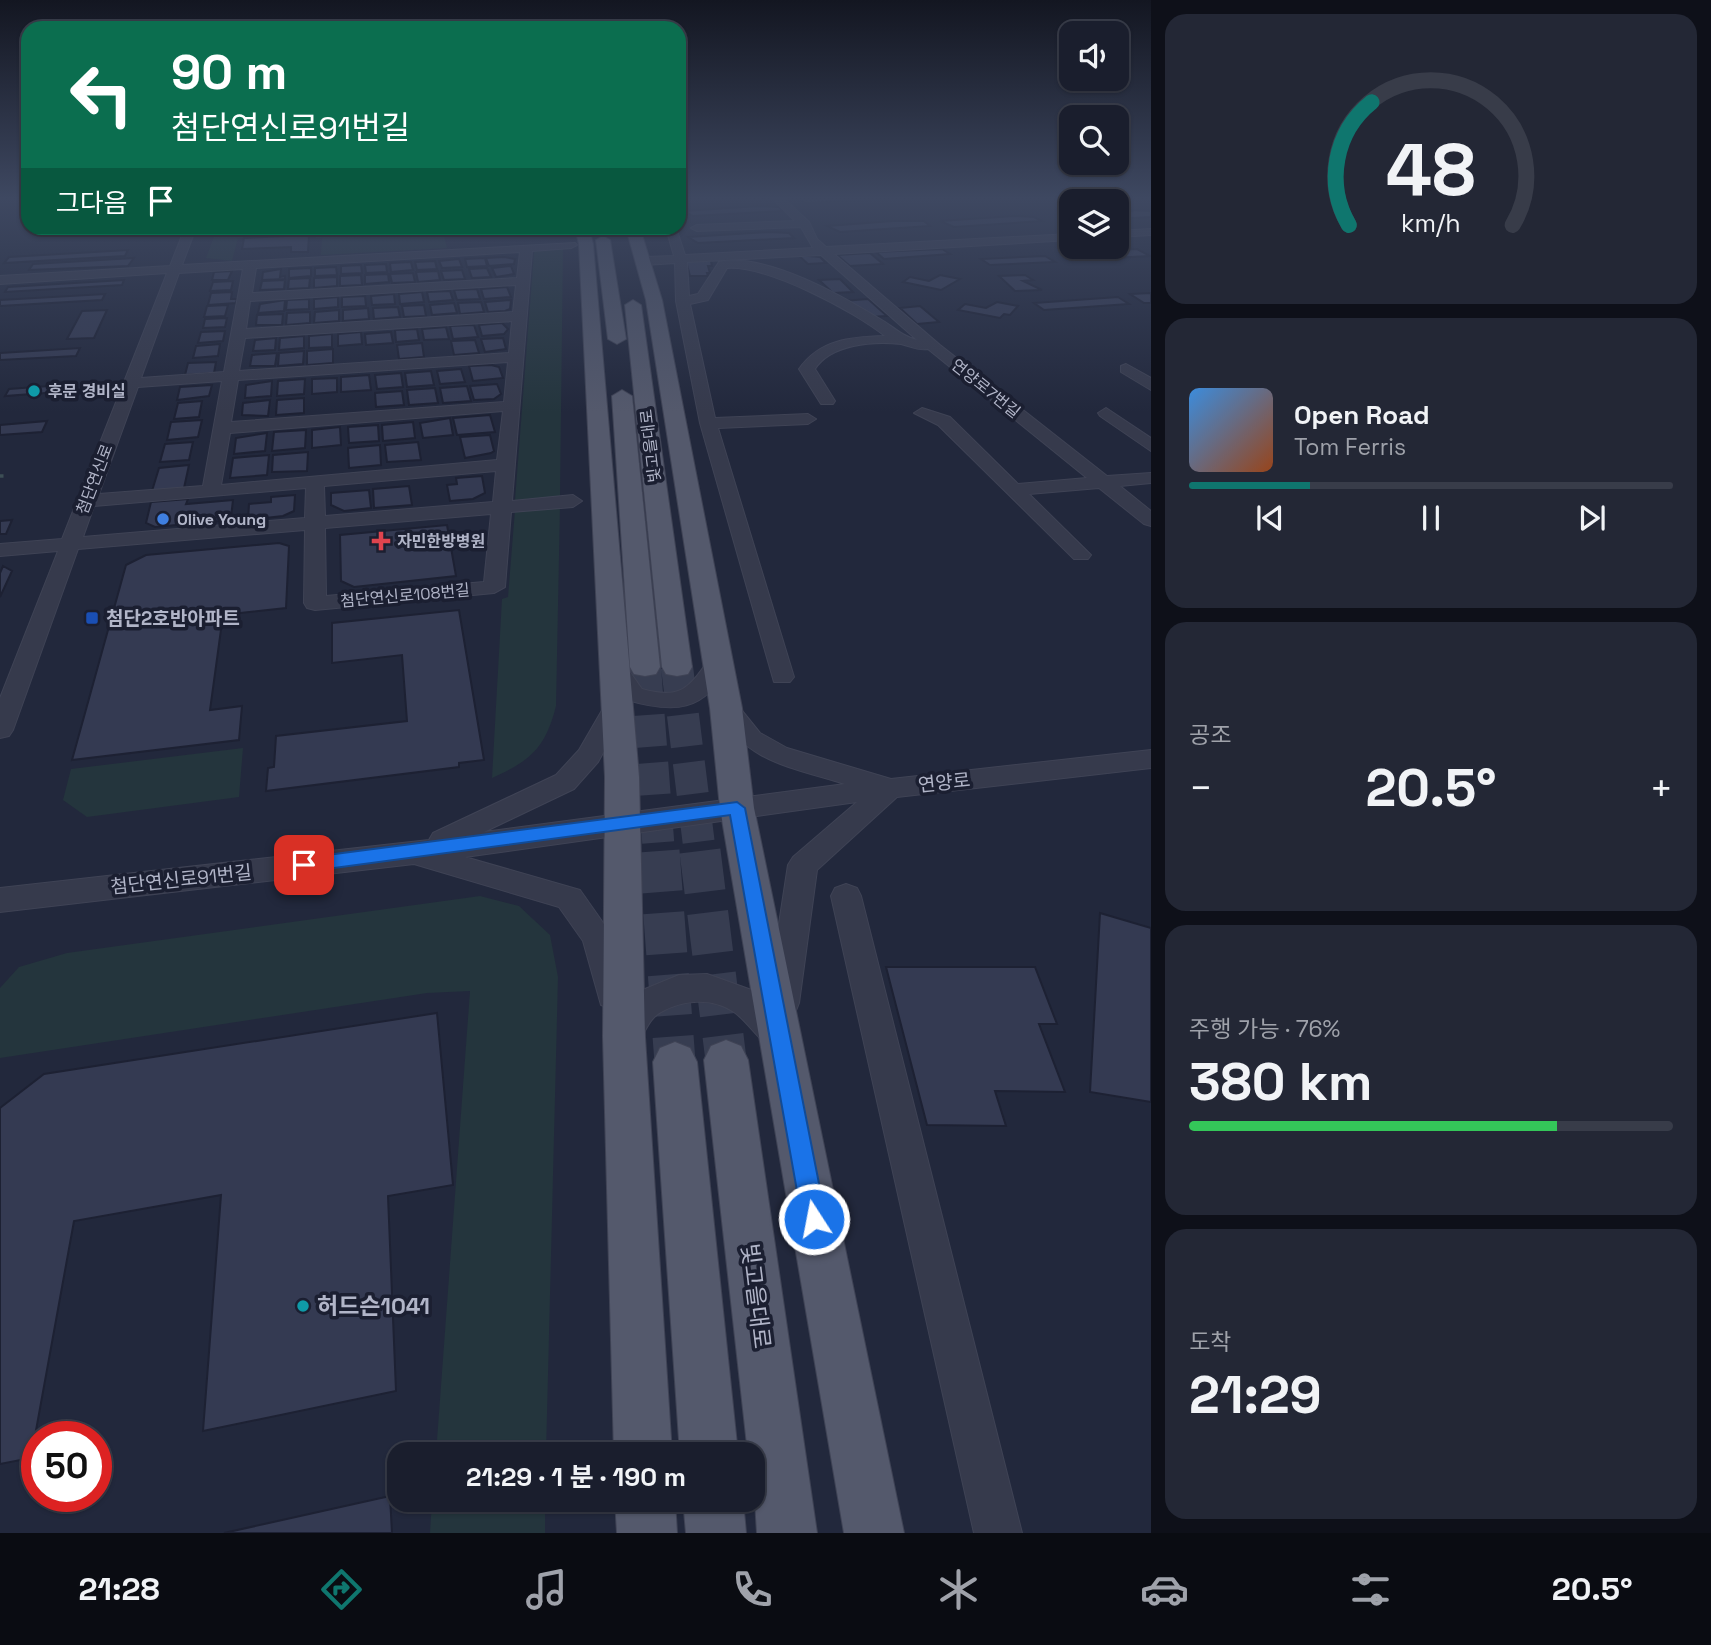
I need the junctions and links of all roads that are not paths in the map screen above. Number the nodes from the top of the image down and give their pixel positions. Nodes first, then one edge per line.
1 (175, 269) edge
2 (166, 270) edge
3 (249, 270) edge
4 (525, 270) edge
5 (584, 270) edge
6 (608, 270) edge
7 (626, 270) edge
8 (644, 270) edge
9 (681, 270) edge
10 (720, 270) edge
11 (769, 270) edge
12 (845, 270) edge
13 (0, 280) edge
14 (524, 281) junction
15 (245, 297) junction
16 (683, 301) junction
17 (520, 316) junction
18 (239, 334) junction
19 (901, 340) junction
20 (935, 348) junction
21 (514, 358) junction
22 (1126, 369) dead end
23 (232, 377) junction
24 (130, 383) junction
25 (1151, 385) edge
26 (827, 401) dead end
27 (509, 406) junction
28 (1106, 412) dead end
29 (922, 413) dead end
30 (808, 419) dead end
31 (708, 423) junction
32 (223, 428) junction
33 (1151, 446) edge
34 (505, 465) junction
35 (1151, 478) edge
36 (315, 481) junction
37 (1104, 482) junction
38 (1014, 490) junction
39 (211, 491) junction
40 (86, 501) junction
41 (573, 501) dead end
42 (502, 507) junction
43 (1151, 520) edge
44 (315, 525) junction
45 (69, 544) junction
46 (0, 550) edge
47 (1081, 555) dead end
48 (718, 663) junction
49 (629, 667) junction
50 (677, 667) tunnel mouth
51 (782, 677) dead end
52 (617, 706) junction
53 (726, 708) junction
54 (0, 730) edge
55 (1151, 759) edge
56 (890, 788) junction
57 (737, 808) junction
58 (624, 823) junction
59 (414, 853) junction
60 (846, 896) dead end
61 (0, 900) edge
62 (779, 1035) junction
63 (624, 1037) junction
64 (726, 1060) tunnel mouth
65 (676, 1062) tunnel mouth
66 (642, 1442) edge
67 (708, 1442) edge
68 (646, 1512) edge
69 (714, 1512) edge
70 (647, 1533) edge
71 (716, 1533) edge
72 (787, 1533) edge
73 (874, 1533) edge
74 (998, 1533) edge

1 - 24 street, 첨단연신로
2 - 13 street
3 - 15 street
4 - 14 street, 첨단연신로108번길
5 - 49 main road
6 - 49 main road, 빛고을대로
7 - 50 main road, 빛고을대로
8 - 48 main road
9 - 16 street
10 - 16 street
11 - 19 street
12 - 20 street, 연양로7번길
14 - 15 street
14 - 17 street, 첨단연신로108번길
15 - 18 street
16 - 31 street
17 - 18 street
17 - 21 street, 첨단연신로108번길
18 - 23 street
19 - 20 street
19 - 26 street
20 - 37 street, 연양로7번길
21 - 23 street
21 - 27 street, 첨단연신로108번길
22 - 25 street
23 - 24 street
23 - 32 street
24 - 40 street, 첨단연신로
27 - 32 street
27 - 34 street, 첨단연신로108번길
28 - 33 street
29 - 38 street
30 - 31 street
31 - 51 street
32 - 39 street
34 - 36 street
34 - 42 street, 첨단연신로108번길
35 - 37 street
36 - 39 street
36 - 44 street, 첨단연신로108번길
37 - 38 street
37 - 43 street, 연양로7번길
38 - 47 street
39 - 40 street
40 - 45 street, 첨단연신로
41 - 42 street
42 - 44 street
42 - 44 street, 첨단연신로108번길
44 - 45 street
45 - 46 street
45 - 54 street, 첨단연신로
48 - 49 street
48 - 53 main road
49 - 52 main road
52 - 58 main road
52 - 59 street
53 - 56 street
53 - 57 main road
55 - 56 street, 연양로
56 - 57 street, 연양로
56 - 62 street
57 - 58 street, 첨단연신로91번길
57 - 62 main road
58 - 59 street, 첨단연신로91번길
58 - 63 main road
59 - 61 street, 첨단연신로91번길
59 - 63 street
60 - 74 street
62 - 63 street
62 - 73 main road
63 - 66 main road
64 - 72 main road, 빛고을대로
65 - 67 main road
68 - 70 main road
69 - 71 main road

